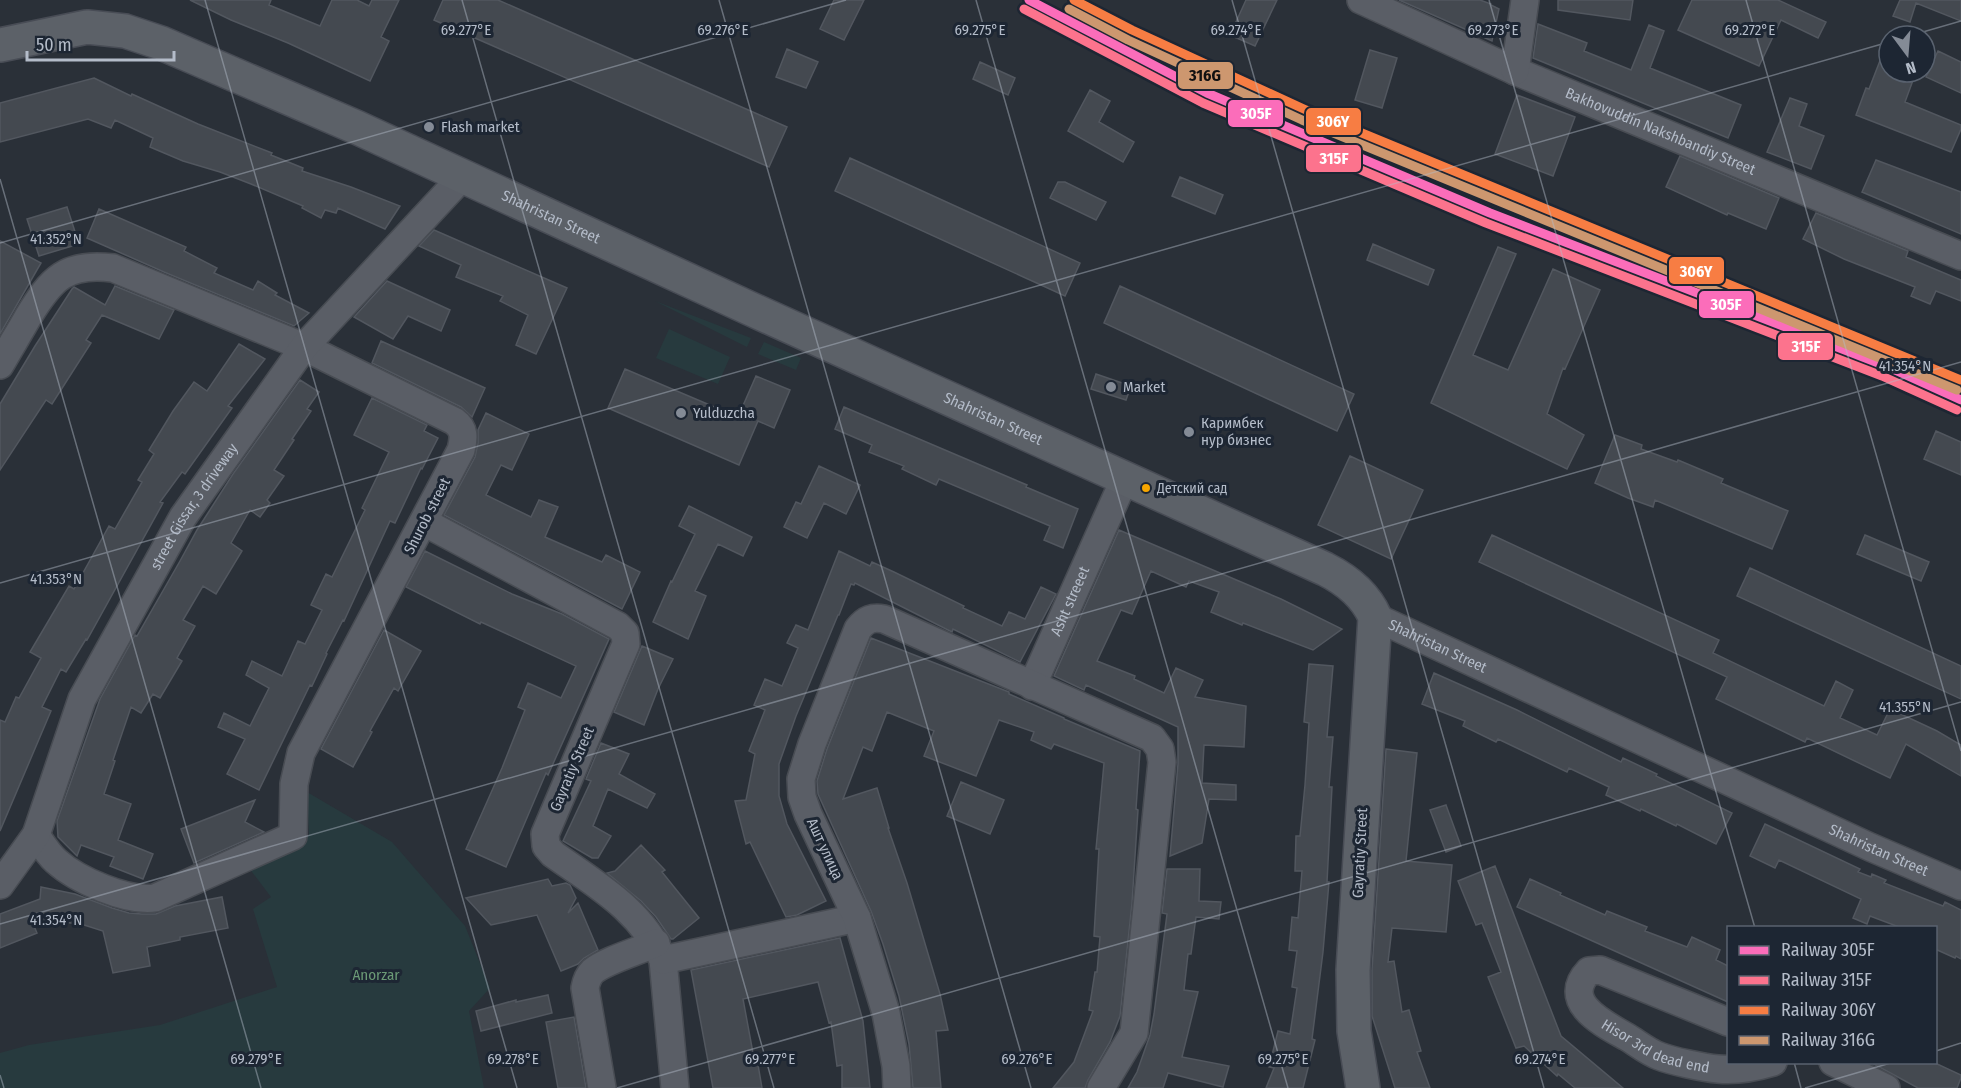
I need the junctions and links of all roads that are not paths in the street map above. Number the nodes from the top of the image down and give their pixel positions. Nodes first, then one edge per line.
1 (1362, 0) edge
2 (1526, 0) edge
3 (0, 45) edge
4 (1515, 71) junction
5 (463, 176) junction
6 (1961, 256) edge
7 (304, 347) junction
8 (0, 365) edge
9 (1125, 478) junction
10 (424, 522) junction
11 (1375, 617) junction
12 (1032, 686) junction
13 (36, 836) junction
14 (0, 885) edge
15 (1961, 886) edge
16 (857, 918) junction
17 (659, 952) junction
18 (1727, 1022) edge
19 (1767, 1064) edge
20 (1837, 1064) edge
21 (602, 1088) edge
22 (675, 1088) edge
23 (897, 1088) edge
24 (1101, 1088) edge
25 (1363, 1088) edge
26 (1886, 1088) edge

1 - 4 street, Bakhovuddin Nakshbandiy Street
2 - 4 street
3 - 5 main road, Shahristan Street
4 - 6 street, Bakhovuddin Nakshbandiy Street
5 - 7 street, street Gissar, 3 driveway
5 - 9 main road, Shahristan Street
7 - 8 street, Shurob street
7 - 10 street, Shurob street
7 - 13 street, street Gissar, 3 driveway
9 - 11 main road, Shahristan Street
9 - 12 street
10 - 13 street, Shurob street
10 - 17 street, Gayratiy Street
11 - 15 street, Shahristan Street
11 - 25 main road, Gayratiy Street
12 - 16 street, Ашт улица
12 - 24 street
13 - 14 street, street Gissar, 3 driveway
16 - 17 street
16 - 23 street, Ашт улица
17 - 21 street
17 - 22 street
18 - 19 street, Hisor 3rd dead end
20 - 26 street

